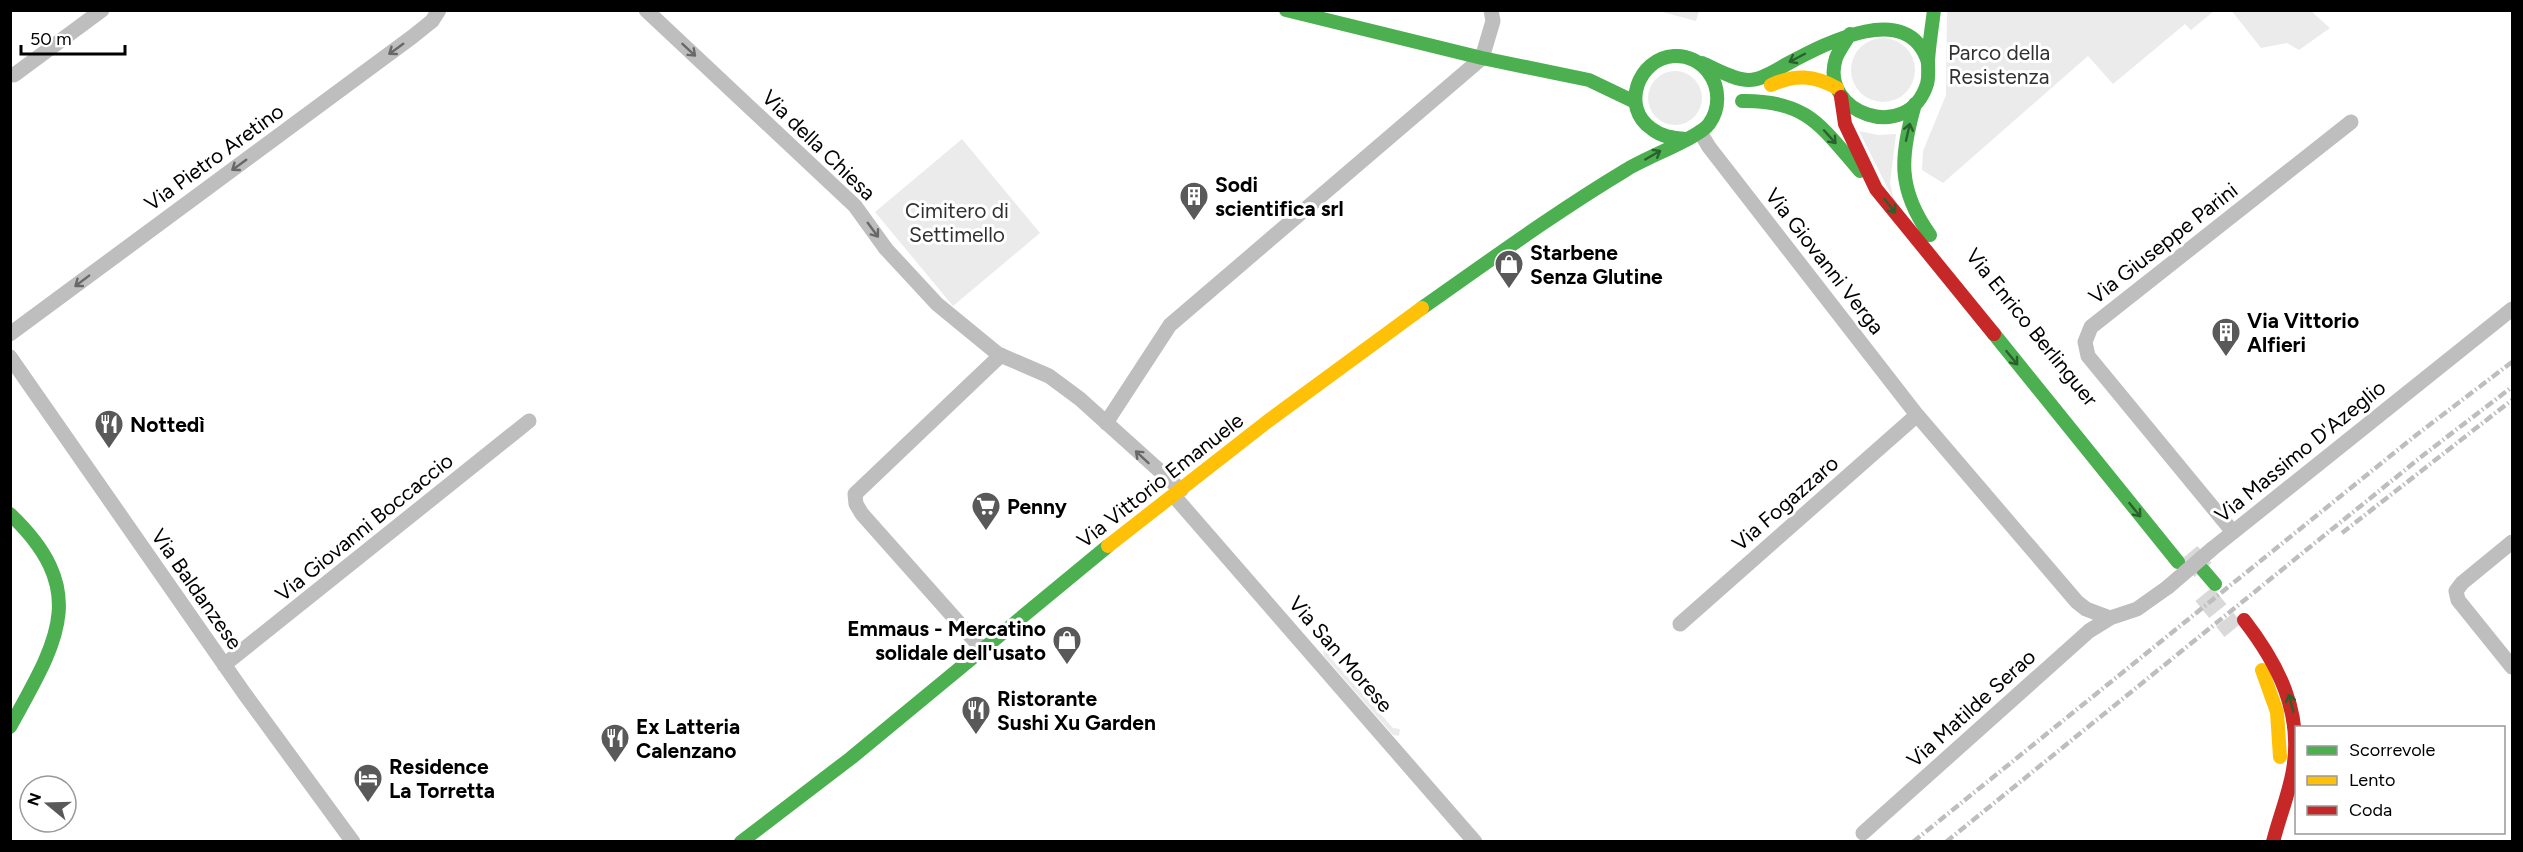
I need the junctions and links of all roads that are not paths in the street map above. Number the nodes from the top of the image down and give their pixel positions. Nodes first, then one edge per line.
1 (102, 10) edge
2 (439, 10) edge
3 (646, 10) edge
4 (1491, 10) edge
5 (1934, 10) edge
6 (1290, 11) edge
7 (1866, 19) dead end
8 (1852, 33) junction
9 (1482, 58) junction
10 (1693, 59) junction
11 (1928, 63) junction
12 (1646, 69) junction
13 (14, 75) dead end
14 (1589, 80) junction
15 (1839, 93) junction
16 (1742, 101) junction
17 (1635, 102) junction
18 (1915, 104) junction
19 (1641, 121) junction
20 (2351, 122) dead end
21 (1706, 127) junction
22 (1686, 139) junction
23 (1622, 173) junction
24 (1876, 189) junction
25 (2512, 309) edge
26 (10, 334) edge
27 (1001, 355) junction
28 (10, 357) edge
29 (1917, 415) junction
30 (529, 420) dead end
31 (1106, 423) junction
32 (1177, 493) junction
33 (10, 514) edge
34 (2233, 532) junction
35 (2512, 543) edge
36 (2189, 553) tunnel mouth
37 (2178, 562) tunnel mouth
38 (2203, 570) tunnel mouth
39 (2216, 584) tunnel mouth
40 (2110, 618) junction
41 (1680, 624) dead end
42 (982, 649) junction
43 (224, 665) junction
44 (2512, 667) edge
45 (38, 675) junction
46 (10, 702) edge
47 (10, 727) edge
48 (2278, 772) dead end
49 (1863, 832) dead end
50 (353, 842) edge
51 (741, 842) edge
52 (1475, 842) edge
53 (2273, 842) edge

1 - 13 street
2 -> 26 street, Via Pietro Aretino
3 -> 27 street, Via della Chiesa
4 - 9 street
5 - 11 main road
6 - 9 main road
7 - 8 main road
8 -> 10 main road
8 - 11 main road
8 - 15 main road
9 - 14 main road
9 - 31 street
10 - 12 main road
10 - 21 main road
11 - 18 main road
12 - 14 main road
12 - 17 main road
14 - 17 main road
15 - 16 main road, Via Vittorio Emanuele
15 - 18 main road
15 - 24 main road, Via Enrico Berlinguer
16 - 21 main road, Via Vittorio Emanuele
16 -> 24 main road, Via Enrico Berlinguer
17 - 19 main road, Via Vittorio Emanuele
36 -> 18 main road, Via Enrico Berlinguer
19 - 22 main road
19 - 23 main road, Via Vittorio Emanuele
20 - 34 street, Via Giuseppe Parini
21 - 22 main road, Via Vittorio Emanuele
21 - 29 street, Via Giovanni Verga
23 -> 22 main road, Via Vittorio Emanuele
23 - 32 main road, Via Vittorio Emanuele
24 -> 37 main road, Via Enrico Berlinguer
25 - 34 street, Via Massimo D'Azeglio
27 - 31 street, Via della Chiesa
27 - 42 street
28 - 43 street, Via Baldanzese
29 - 40 street, Via Giovanni Verga
29 - 41 street, Via Fogazzaro
30 - 43 street, Via Giovanni Boccaccio
32 -> 31 street, Via della Chiesa
32 - 42 main road, Via Vittorio Emanuele
32 - 52 street, Via San Morese
33 - 45 main road
34 - 40 street, Via Massimo D'Azeglio, bridge
35 - 44 street
38 - 39 main road
40 - 49 street, Via Matilde Serao
42 - 51 main road, Via Vittorio Emanuele
43 - 50 street, Via Baldanzese
45 - 46 main road
45 - 47 main road
53 -> 48 main road

